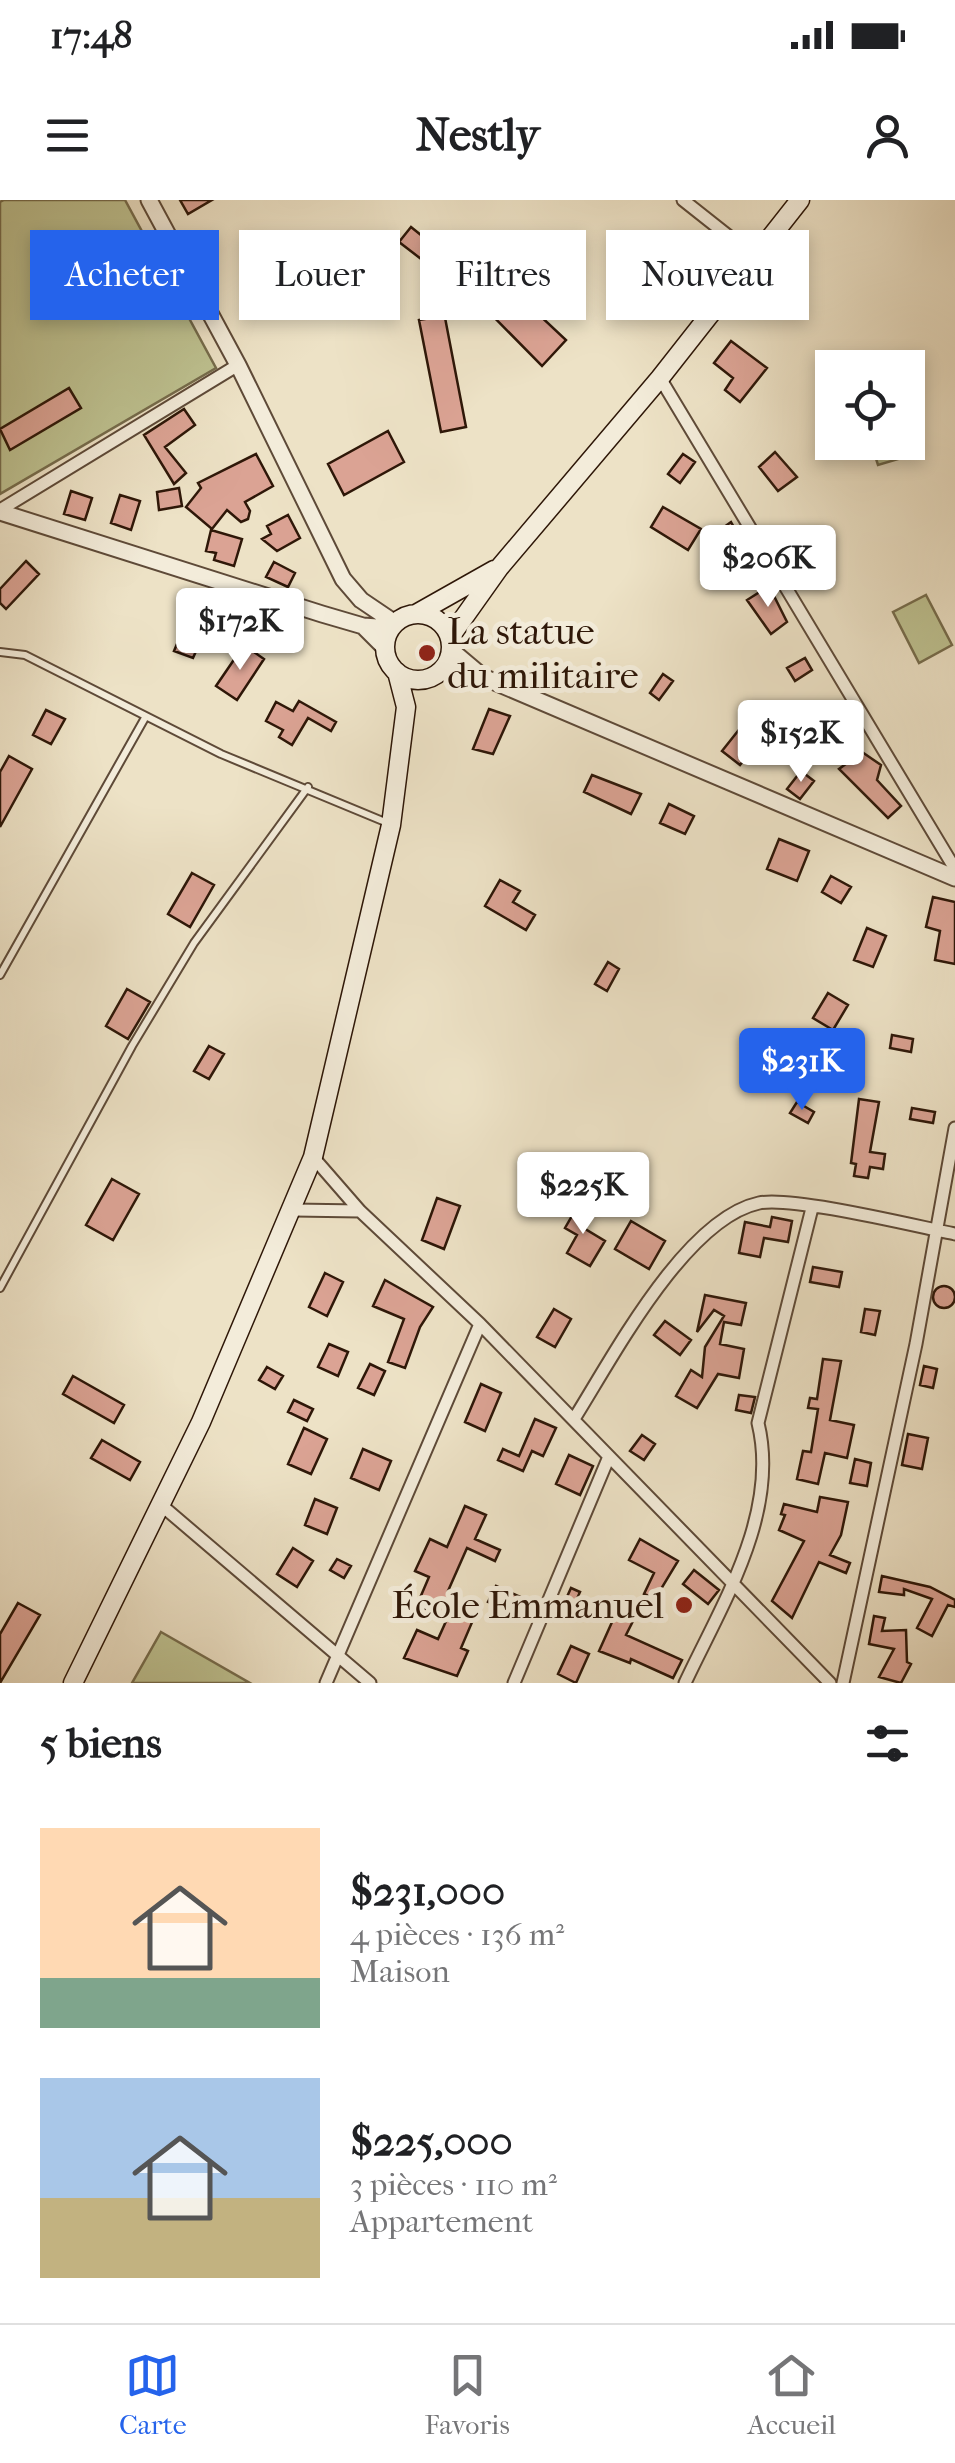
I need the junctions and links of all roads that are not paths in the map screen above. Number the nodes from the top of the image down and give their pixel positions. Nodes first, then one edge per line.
1 (149, 200) edge
2 (683, 200) edge
3 (800, 200) edge
4 (721, 230) edge
5 (776, 230) edge
6 (706, 320) edge
7 (238, 365) junction
8 (660, 378) junction
9 (0, 511) edge
10 (499, 568) junction
11 (350, 589) junction
12 (322, 614) junction
13 (416, 614) junction
14 (363, 626) junction
15 (393, 626) junction
16 (451, 643) junction
17 (385, 648) junction
18 (0, 652) edge
19 (397, 672) junction
20 (434, 675) junction
21 (483, 676) junction
22 (406, 707) junction
23 (146, 716) junction
24 (308, 788) junction
25 (391, 825) junction
26 (955, 869) edge
27 (955, 878) edge
28 (0, 975) edge
29 (955, 1128) edge
30 (313, 1157) junction
31 (812, 1208) junction
32 (294, 1210) junction
33 (360, 1211) junction
34 (934, 1230) junction
35 (955, 1234) edge
36 (0, 1288) edge
37 (480, 1324) junction
38 (574, 1418) junction
39 (608, 1460) junction
40 (160, 1504) junction
41 (732, 1583) junction
42 (339, 1655) junction
43 (74, 1683) edge
44 (326, 1683) edge
45 (370, 1683) edge
46 (514, 1683) edge
47 (685, 1683) edge
48 (830, 1683) edge
49 (843, 1683) edge

1 - 7 street
2 - 4 street
3 - 5 main road
6 - 8 main road
7 - 9 street
7 - 11 street
8 - 10 main road
8 - 26 street
9 - 12 street
10 - 13 main road
10 - 16 main road
11 - 12 street
11 - 15 street
12 - 14 street
13 - 15 main road
13 - 16 main road
14 - 15 street
14 - 17 street
15 - 17 main road
16 - 20 main road
16 - 21 street
17 - 19 main road
18 - 23 lane
19 - 20 main road
19 - 22 main road
20 - 21 street
20 - 22 main road
21 - 27 street
22 - 25 main road
23 - 24 lane
23 - 28 lane
24 - 25 lane
24 - 36 lane
25 - 30 main road
29 - 34 street
30 - 32 main road
30 - 33 street
31 - 34 street
31 - 38 street
31 - 41 street
32 - 33 street
32 - 40 main road
33 - 37 street
34 - 35 street
34 - 49 street
37 - 38 street
37 - 42 street
38 - 39 street
39 - 41 street
39 - 46 street
40 - 42 street
40 - 43 main road
41 - 47 street
41 - 48 street
42 - 44 street
42 - 45 street

